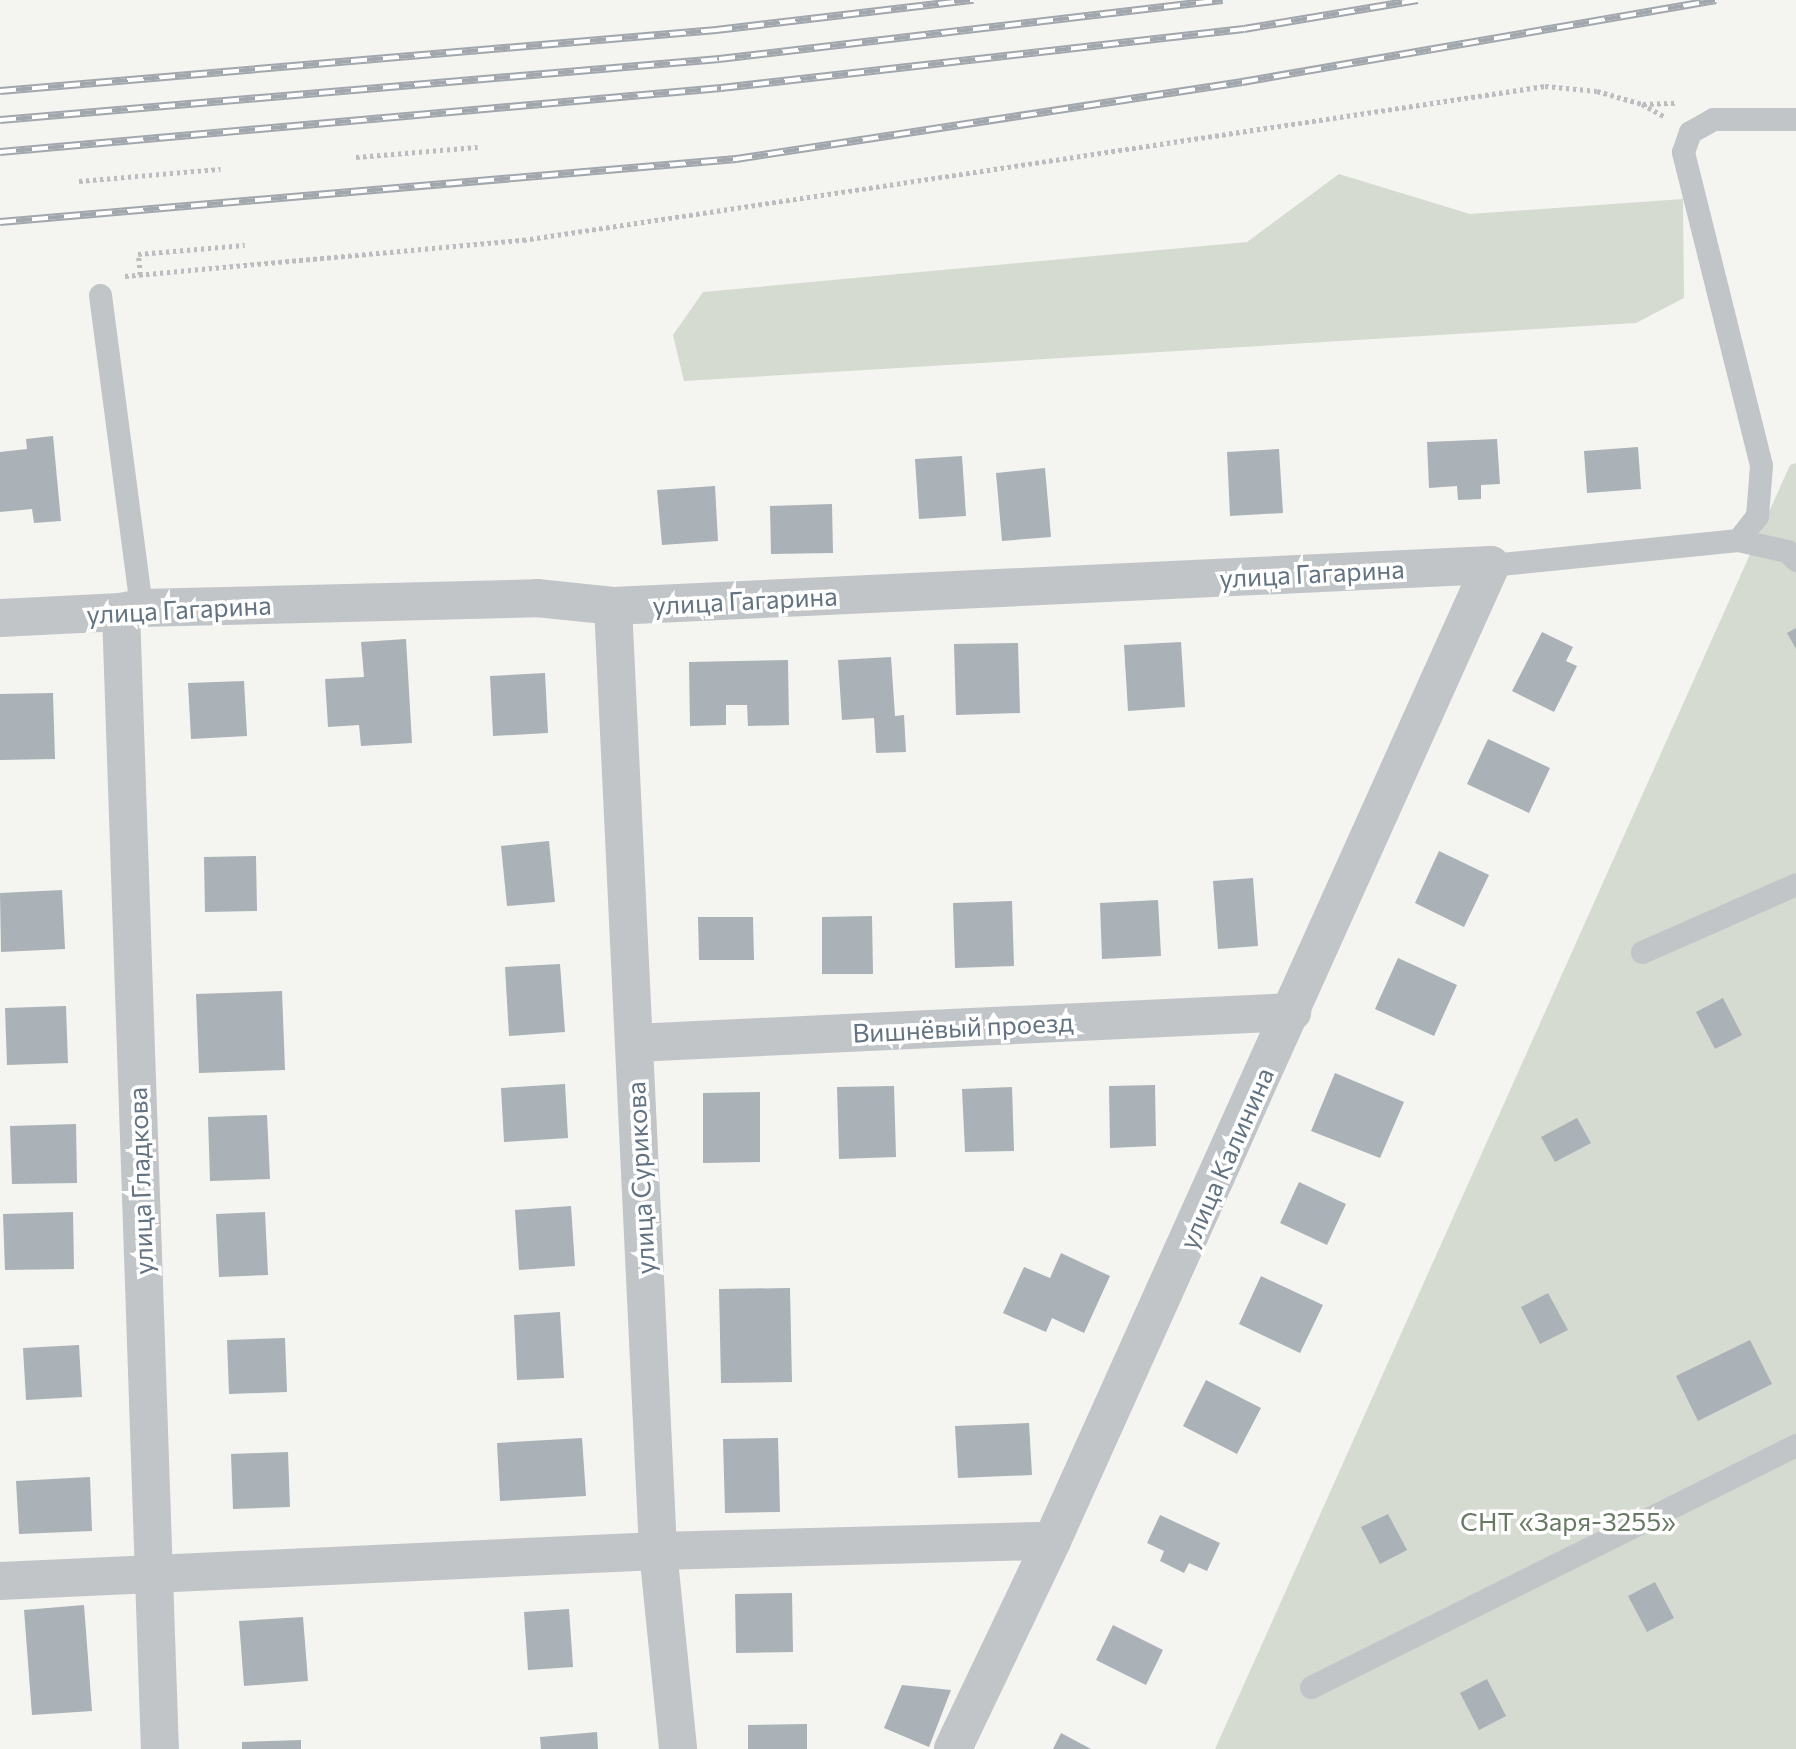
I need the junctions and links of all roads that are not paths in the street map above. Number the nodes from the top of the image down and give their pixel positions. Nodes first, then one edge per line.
1 (1796, 119) edge
2 (100, 295) dead end
3 (1738, 540) junction
4 (1796, 561) edge
5 (1492, 565) junction
6 (613, 606) junction
7 (131, 610) junction
8 (0, 618) edge
9 (1796, 884) edge
10 (1642, 952) dead end
11 (1292, 1012) junction
12 (634, 1043) junction
13 (1796, 1445) edge
14 (1052, 1541) junction
15 (658, 1552) junction
16 (153, 1573) junction
17 (0, 1581) edge
18 (1311, 1686) dead end
19 (160, 1749) edge
20 (678, 1749) edge
21 (953, 1749) edge

1 - 3 lane
2 - 7 lane
3 - 4 lane
3 - 5 lane
5 - 6 street, улица Гагарина
5 - 11 street, улица Калинина
6 - 7 street, улица Гагарина
6 - 12 street, улица Сурикова
7 - 8 street, улица Гагарина
7 - 16 street, улица Гладкова
9 - 10 lane
11 - 12 street, Вишнёвый проезд
11 - 14 street, улица Калинина
12 - 15 street, улица Сурикова
13 - 18 lane
14 - 15 street
14 - 21 street, улица Калинина
15 - 16 street
15 - 20 street, улица Сурикова
16 - 17 street
16 - 19 street, улица Гладкова

